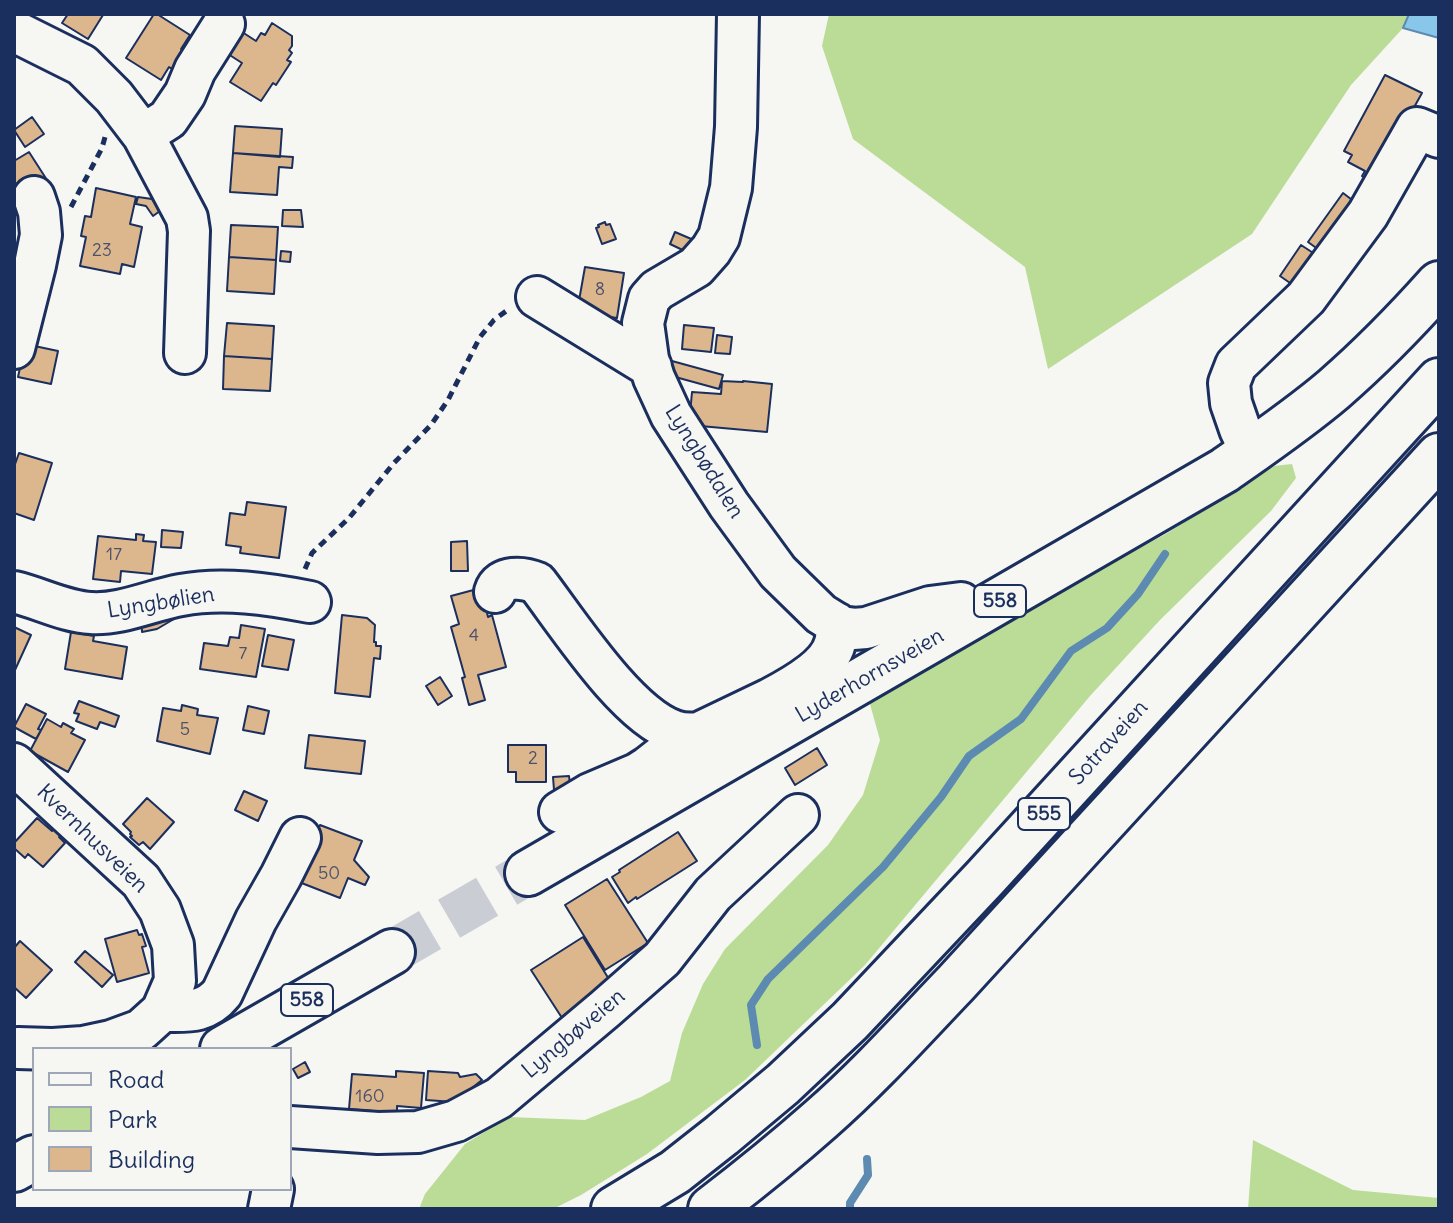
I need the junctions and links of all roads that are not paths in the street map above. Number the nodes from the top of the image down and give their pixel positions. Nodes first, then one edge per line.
1 (738, 14) edge
2 (224, 24) dead end
3 (14, 31) edge
4 (124, 135) junction
5 (1439, 137) edge
6 (37, 216) road end
7 (1439, 284) edge
8 (537, 297) road end
9 (14, 348) edge
10 (185, 353) dead end
11 (651, 367) junction
12 (1439, 381) edge
13 (1251, 452) junction
14 (1439, 456) edge
15 (14, 592) edge
16 (495, 592) dead end
17 (292, 598) road end
18 (971, 618) junction
19 (836, 623) junction
20 (776, 713) junction
21 (690, 734) junction
22 (14, 764) edge
23 (560, 812) dead end
24 (798, 815) dead end
25 (300, 838) dead end
26 (528, 873) tunnel mouth
27 (392, 952) tunnel mouth
28 (162, 1011) junction
29 (83, 1047) edge
30 (226, 1047) edge
31 (292, 1127) edge
32 (32, 1159) edge
33 (14, 1169) edge
34 (614, 1209) edge
35 (711, 1209) edge

1 - 11 street, Lyngbødalen
2 - 4 street
3 - 4 street
4 - 10 street
5 - 13 street
6 - 9 street
7 - 13 main road, Lyderhornsveien / 558
8 - 11 street
11 - 19 street, Lyngbødalen
12 - 34 main road, Sotraveien / 555
13 - 18 main road, Lyderhornsveien / 558
14 - 35 main road, 555
15 - 17 street, Lyngbølien
16 - 21 street
18 - 19 street
18 - 20 main road, Lyderhornsveien / 558
19 - 20 street
20 - 21 street
20 - 26 main road, Lyderhornsveien / 558
21 - 23 street
22 - 28 street, Kvernhusveien
24 - 31 street, Lyngbøveien
25 - 28 street
27 - 30 main road, 558
28 - 29 street
32 - 33 main road

